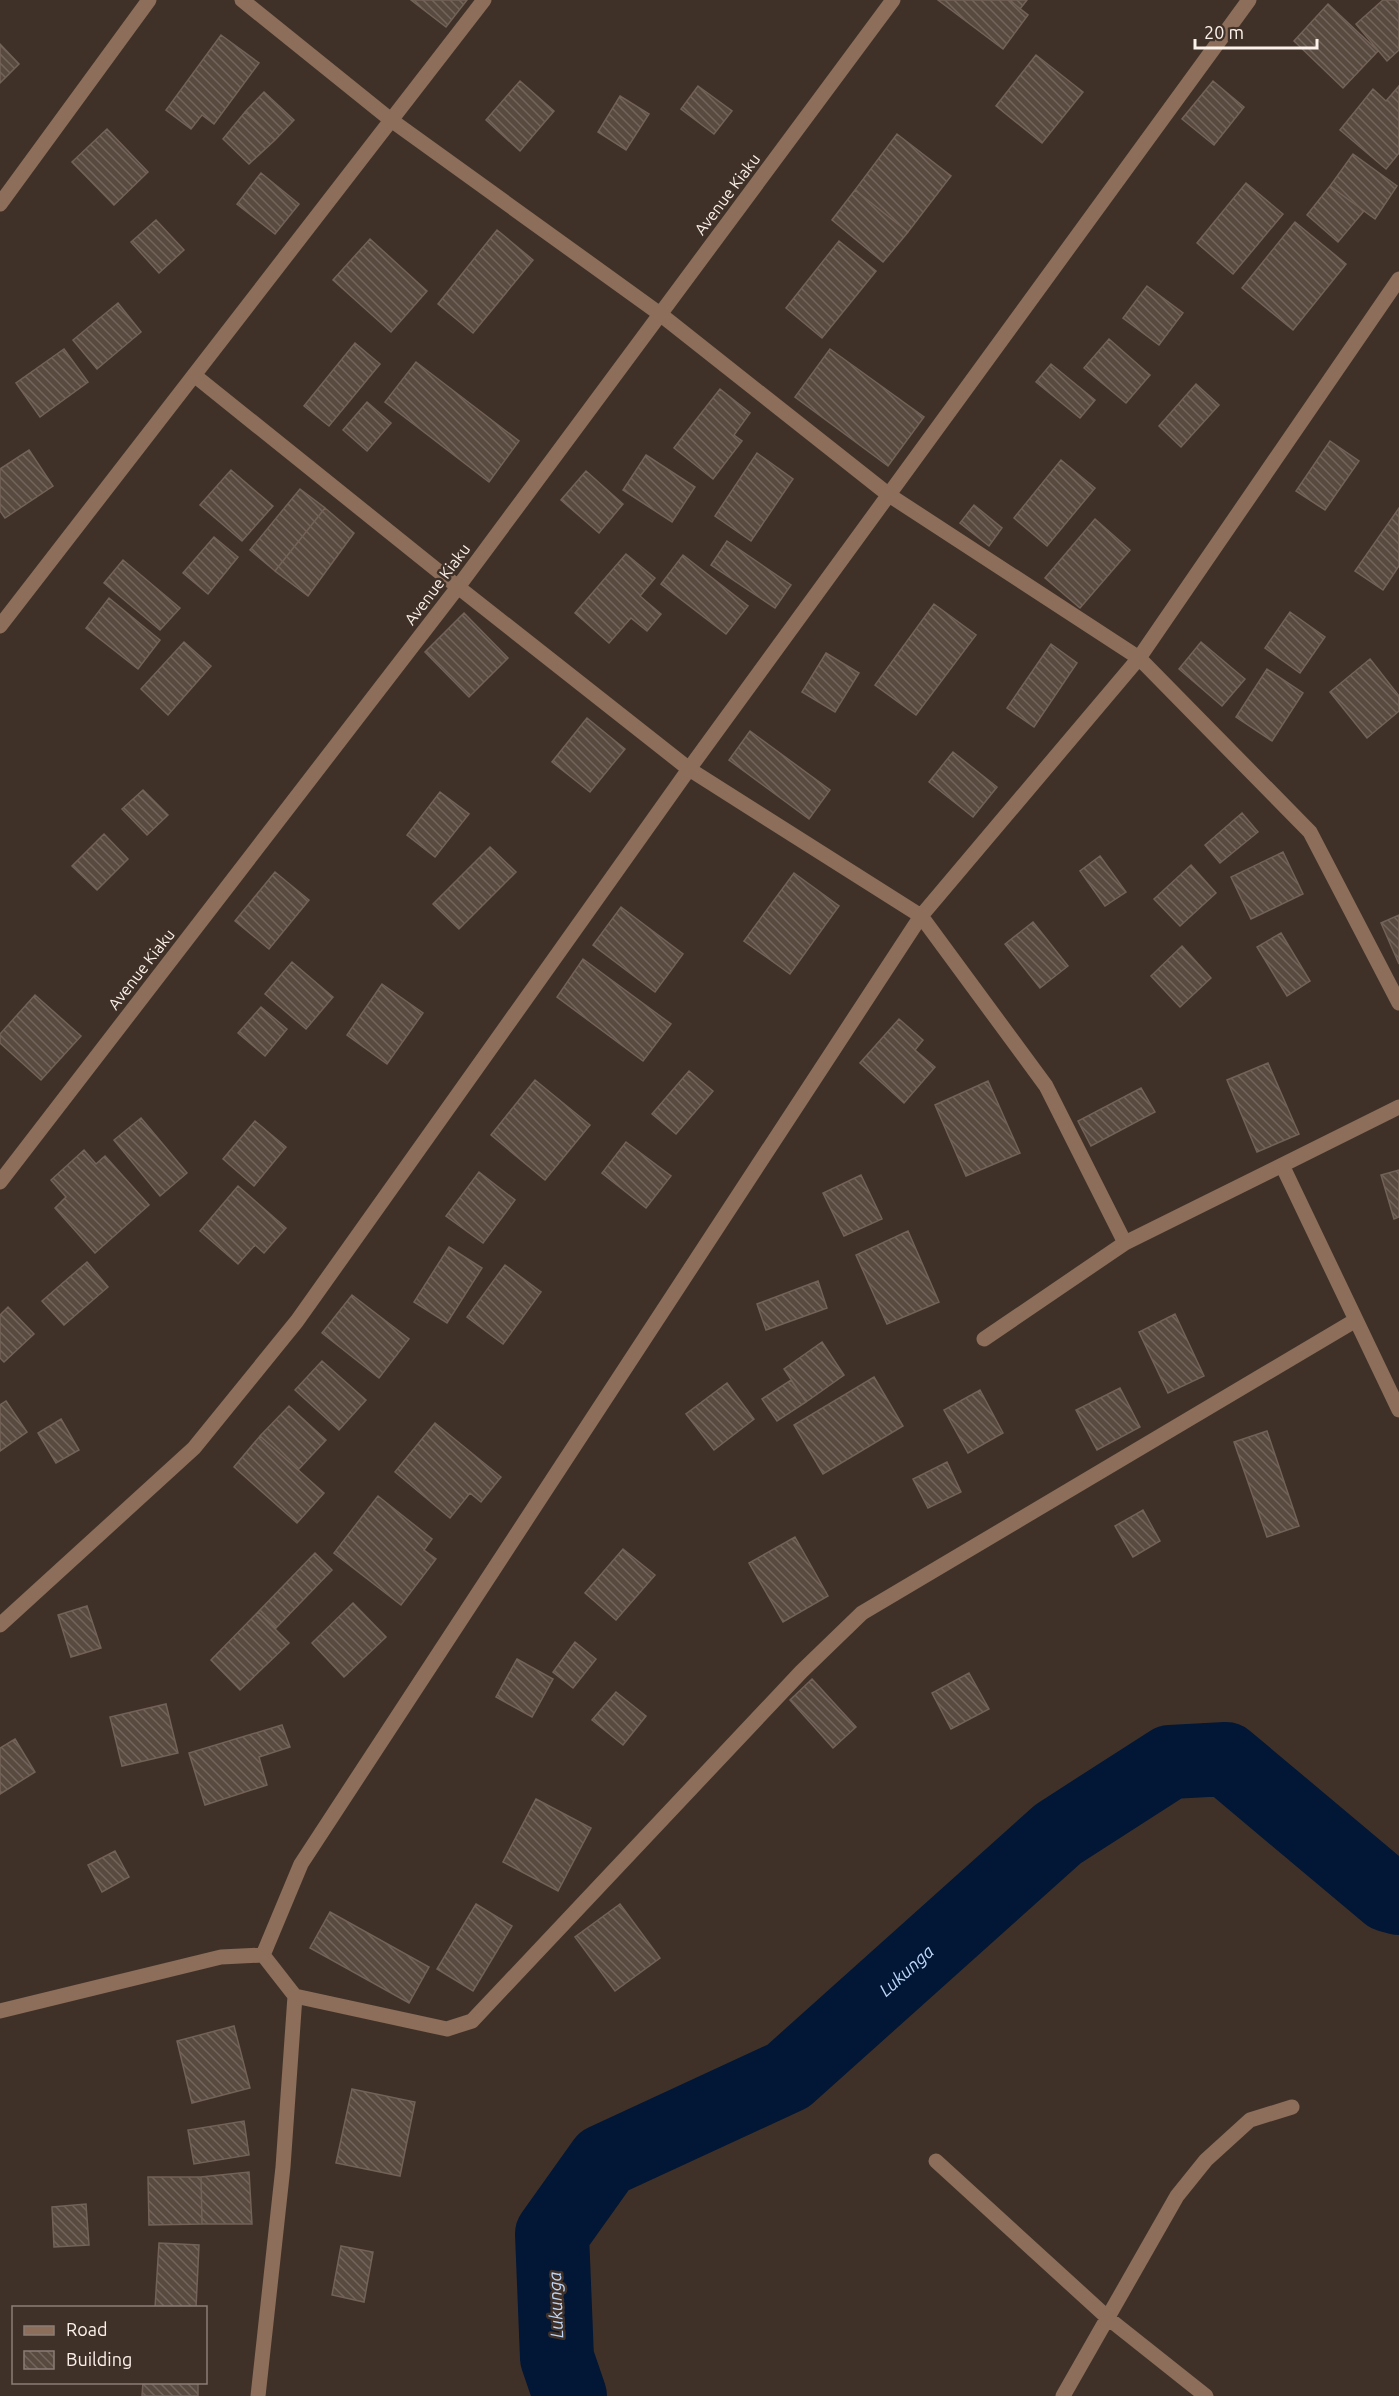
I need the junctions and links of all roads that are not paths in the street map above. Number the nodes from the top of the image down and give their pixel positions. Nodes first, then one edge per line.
1 (149, 0) edge
2 (242, 0) edge
3 (484, 0) edge
4 (894, 0) edge
5 (1249, 0) edge
6 (391, 120) junction
7 (0, 204) edge
8 (1399, 279) edge
9 (660, 314) junction
10 (194, 375) junction
11 (889, 495) junction
12 (458, 587) junction
13 (0, 626) edge
14 (1139, 658) junction
15 (689, 769) junction
16 (921, 916) junction
17 (1399, 1003) edge
18 (1399, 1107) edge
19 (1282, 1165) junction
20 (0, 1182) edge
21 (1125, 1243) junction
22 (1356, 1320) junction
23 (984, 1339) dead end
24 (1399, 1410) edge
25 (0, 1625) edge
26 (263, 1955) junction
27 (295, 1996) junction
28 (0, 2011) edge
29 (1293, 2107) dead end
30 (936, 2161) dead end
31 (1109, 2319) junction
32 (258, 2396) edge
33 (1063, 2396) edge
34 (1206, 2396) edge

1 - 7 street
2 - 6 street
3 - 6 street
4 - 9 street, Avenue Kiaku
5 - 11 street
6 - 9 street
6 - 10 street
8 - 14 street
9 - 11 street
9 - 12 street, Avenue Kiaku
10 - 12 street
10 - 13 street
11 - 14 street
11 - 15 street
12 - 15 street
12 - 20 street, Avenue Kiaku
14 - 16 street
14 - 17 street
15 - 16 street
15 - 25 street
16 - 21 street
16 - 26 street
18 - 19 street
19 - 21 street
19 - 22 street
21 - 23 street
22 - 24 street
22 - 27 street
26 - 27 street
26 - 28 street
27 - 32 street
29 - 31 street
30 - 31 street
31 - 33 street
31 - 34 street

